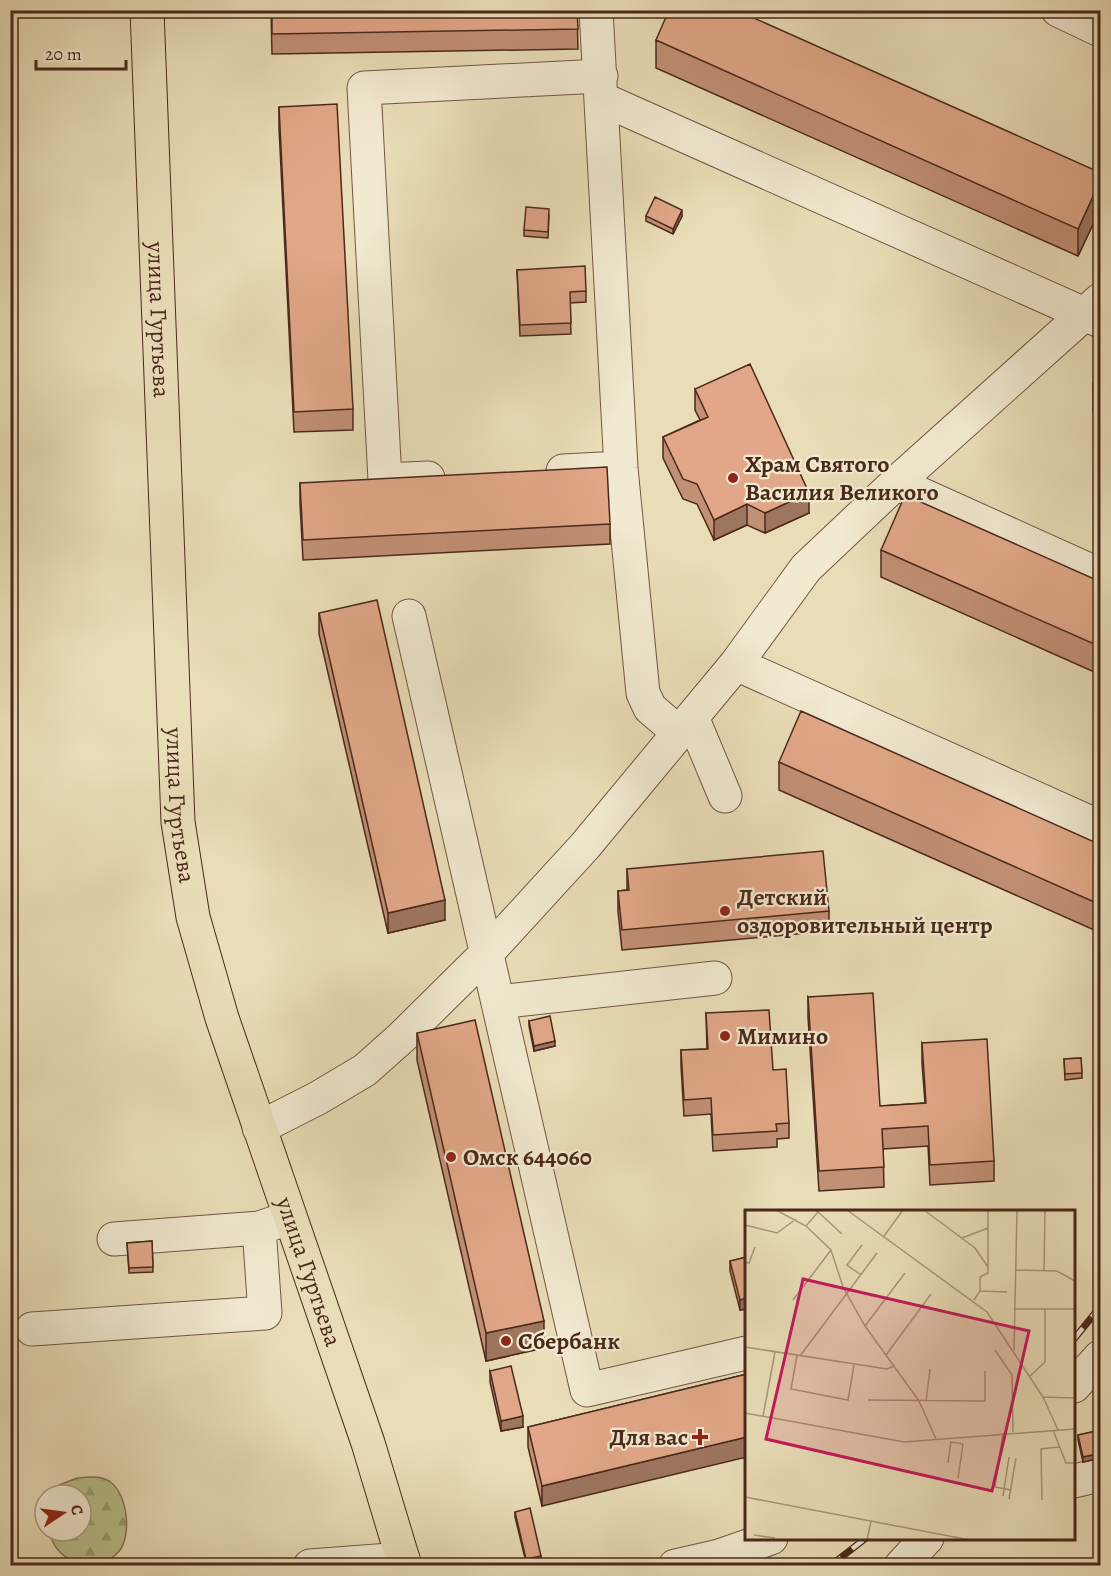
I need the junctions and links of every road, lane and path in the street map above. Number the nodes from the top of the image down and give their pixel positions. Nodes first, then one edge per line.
1 (147, 10) edge
2 (596, 10) edge
3 (1058, 10) edge
4 (1101, 30) edge
5 (601, 88) junction
6 (1095, 312) edge
7 (621, 468) junction
8 (538, 472) edge
9 (456, 477) edge
10 (896, 483) junction
11 (1101, 575) edge
12 (409, 616) dead end
13 (736, 664) junction
14 (686, 725) junction
15 (724, 796) dead end
16 (1101, 827) edge
17 (487, 952) junction
18 (715, 978) dead end
19 (498, 1002) junction
20 (259, 1128) junction
21 (291, 1218) junction
22 (259, 1228) junction
23 (114, 1239) dead end
24 (32, 1329) dead end
25 (745, 1353) edge
26 (1101, 1357) edge
27 (1075, 1385) edge
28 (1101, 1475) edge
29 (1075, 1481) edge
30 (768, 1540) edge
31 (926, 1540) edge
32 (404, 1562) edge
33 (310, 1566) edge
34 (675, 1566) edge
35 (901, 1566) edge

1 - 20 main road, улица Гуртьева
2 - 5 street
3 - 4 street
5 - 6 street
5 - 7 street
5 - 9 street
6 - 10 street
7 - 8 street
7 - 14 street
10 - 11 street
10 - 13 street
12 - 17 street
13 - 14 street
13 - 16 street
14 - 15 street
14 - 17 street
17 - 19 street
17 - 20 street
18 - 19 street
19 - 25 street
20 - 21 main road, улица Гуртьева
21 - 22 street
21 - 32 main road, улица Гуртьева
22 - 23 street
22 - 24 street
26 - 27 street
28 - 29 street
30 - 34 street
31 - 35 street
32 - 33 street

